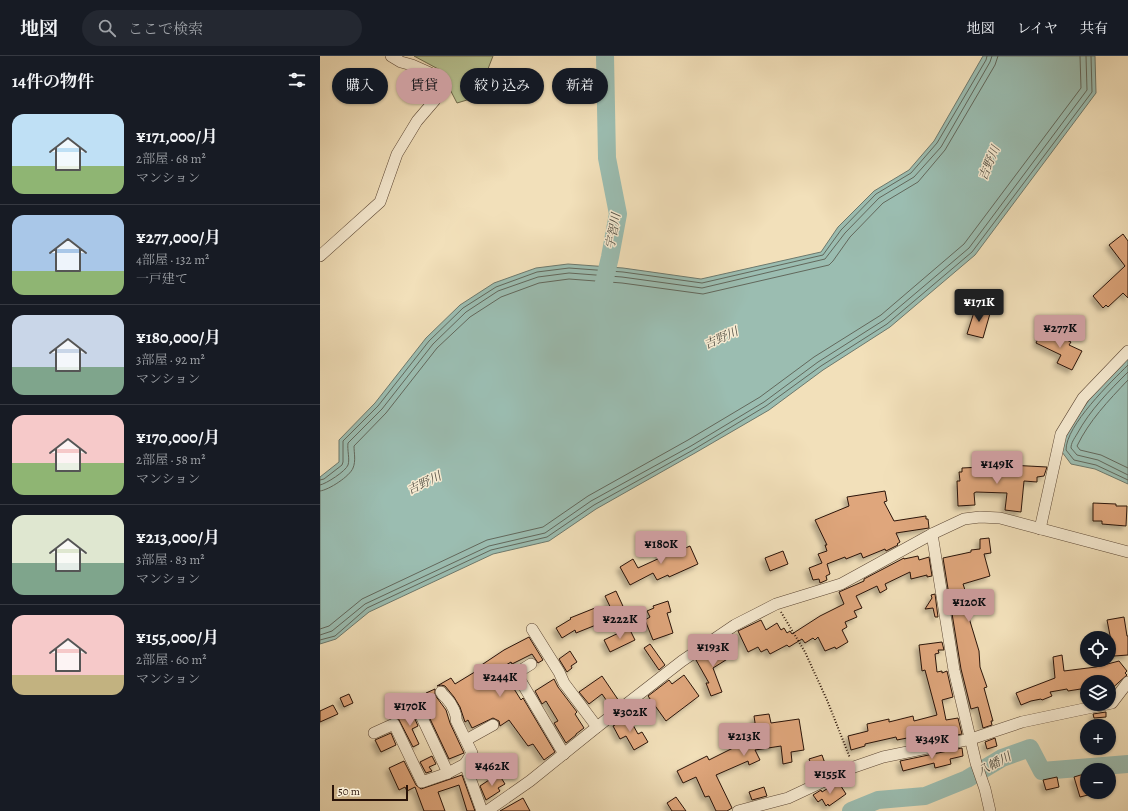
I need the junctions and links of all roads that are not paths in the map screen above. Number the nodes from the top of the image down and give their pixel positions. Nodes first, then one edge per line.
1 (391, 56) edge
2 (320, 256) edge
3 (1128, 352) edge
4 (1040, 529) junction
5 (932, 534) junction
6 (1128, 552) edge
7 (532, 629) dead end
8 (531, 664) dead end
9 (516, 673) junction
10 (1128, 682) edge
11 (499, 684) dead end
12 (441, 692) dead end
13 (416, 705) dead end
14 (493, 725) dead end
15 (596, 728) junction
16 (374, 733) dead end
17 (971, 739) junction
18 (466, 740) junction
19 (564, 754) junction
20 (465, 764) junction
21 (448, 773) junction
22 (482, 811) edge
23 (487, 811) edge
24 (738, 811) edge
25 (990, 811) edge

1 - 2 street
3 - 4 street
4 - 5 street
4 - 6 street
5 - 15 street
5 - 17 street
7 - 15 street
8 - 9 street
9 - 11 street
9 - 19 street
10 - 17 street
12 - 18 street
13 - 21 street
14 - 18 street
15 - 19 street
16 - 21 street
17 - 24 street
17 - 25 street
18 - 20 street
19 - 23 street
20 - 21 street
20 - 22 street

